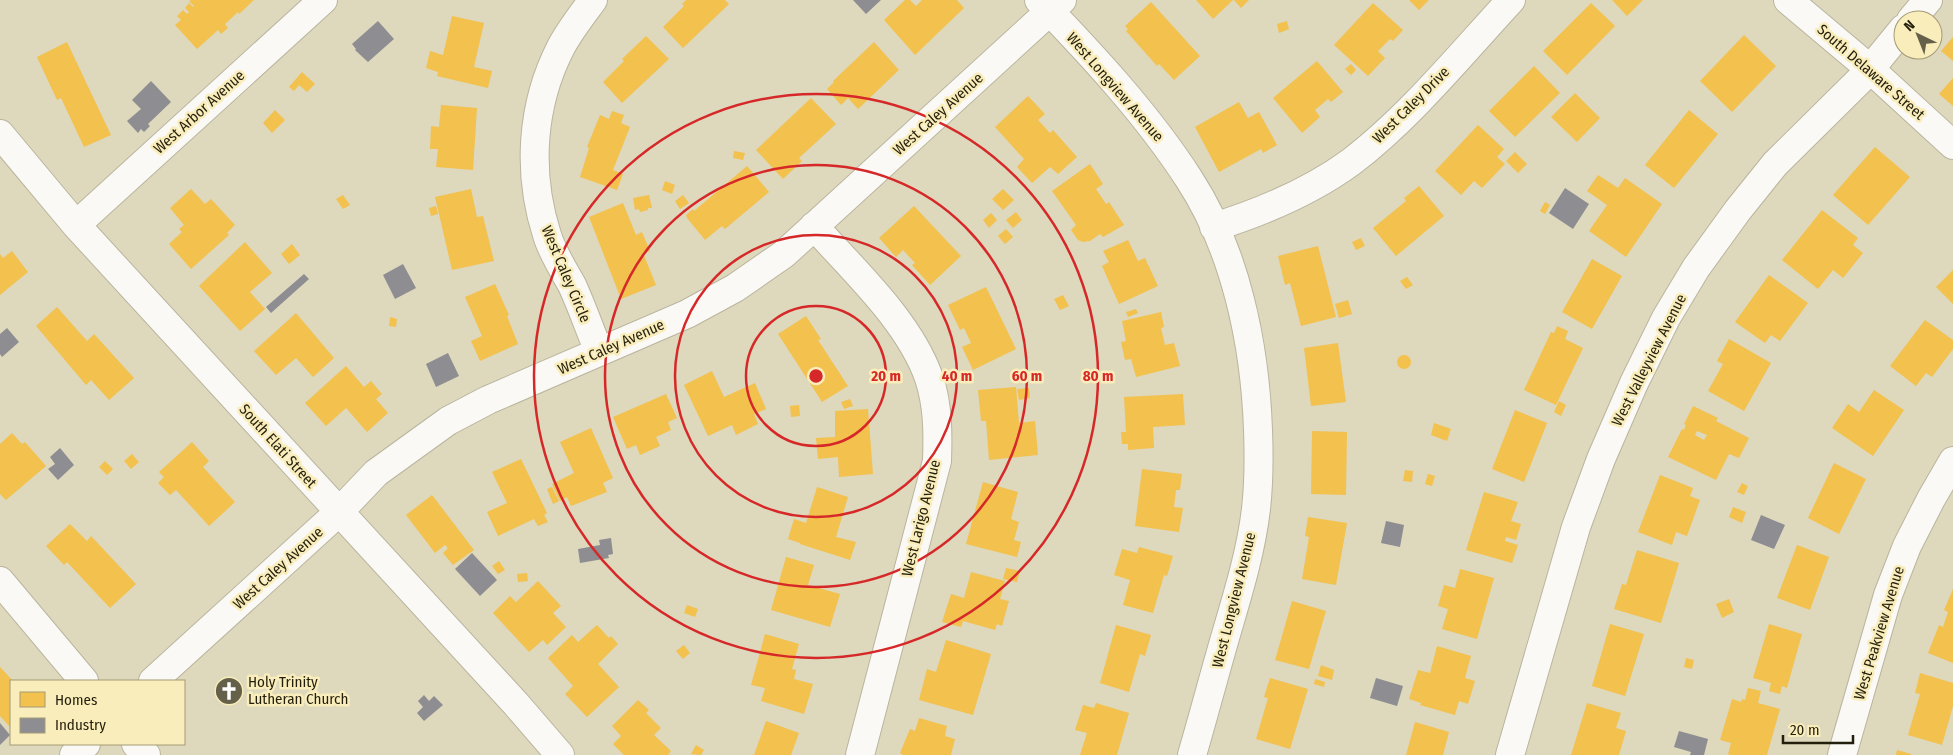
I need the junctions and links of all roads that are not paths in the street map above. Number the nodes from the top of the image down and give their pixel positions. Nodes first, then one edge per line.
1 (323, 0) edge
2 (593, 0) edge
3 (1511, 0) edge
4 (1788, 0) edge
5 (1928, 0) edge
6 (1050, 4) edge
7 (1920, 10) edge
8 (1893, 41) edge
9 (1870, 69) junction
10 (0, 134) edge
11 (1953, 145) edge
12 (76, 225) junction
13 (814, 226) junction
14 (1214, 227) junction
15 (599, 352) junction
16 (1953, 461) edge
17 (339, 512) junction
18 (0, 581) edge
19 (83, 680) edge
20 (154, 680) edge
21 (85, 745) edge
22 (137, 745) edge
23 (74, 755) edge
24 (146, 755) edge
25 (560, 755) edge
26 (860, 755) edge
27 (1192, 755) edge
28 (1510, 755) edge
29 (1842, 755) edge

1 - 12 street, West Arbor Avenue
2 - 15 street, West Caley Circle
3 - 14 street, West Caley Drive
4 - 9 street, South Delaware Street
5 - 7 street
6 - 13 street, West Caley Avenue
6 - 14 street, West Longview Avenue
8 - 9 street, West Valleyview Avenue
9 - 11 street, South Delaware Street
9 - 28 street, West Valleyview Avenue
10 - 12 street, South Elati Street
12 - 17 street, South Elati Street
13 - 15 street, West Caley Avenue
13 - 26 street, West Larigo Avenue
14 - 27 street, West Longview Avenue
15 - 17 street, West Caley Avenue
16 - 29 street, West Peakview Avenue
17 - 20 street, West Caley Avenue
17 - 25 street, South Elati Street
18 - 19 street
21 - 23 street
22 - 24 street

